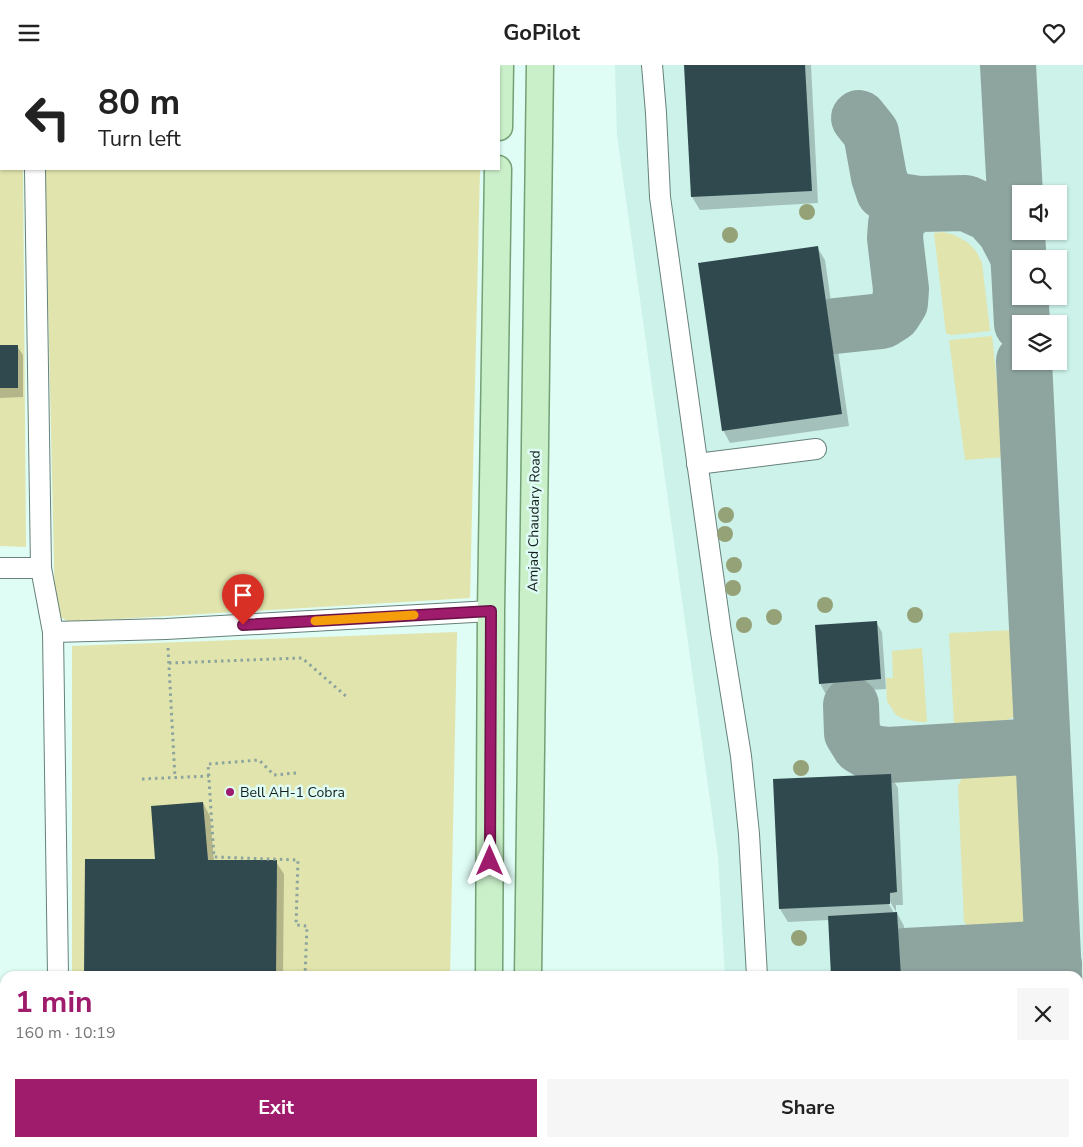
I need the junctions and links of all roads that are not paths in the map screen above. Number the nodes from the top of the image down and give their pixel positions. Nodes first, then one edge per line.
1 (540, 65) edge
2 (652, 65) edge
3 (35, 170) edge
4 (498, 170) edge
5 (816, 449) dead end
6 (697, 464) junction
7 (0, 568) edge
8 (42, 568) junction
9 (491, 611) junction
10 (53, 632) junction
11 (58, 971) edge
12 (489, 971) edge
13 (528, 971) edge
14 (757, 971) edge

1 - 13 main road, Amjad Chaudary Road
2 - 6 street
3 - 8 street
4 - 9 main road
5 - 6 street
6 - 14 street
7 - 8 street
8 - 10 street
9 - 10 street
9 - 12 main road
10 - 11 street

